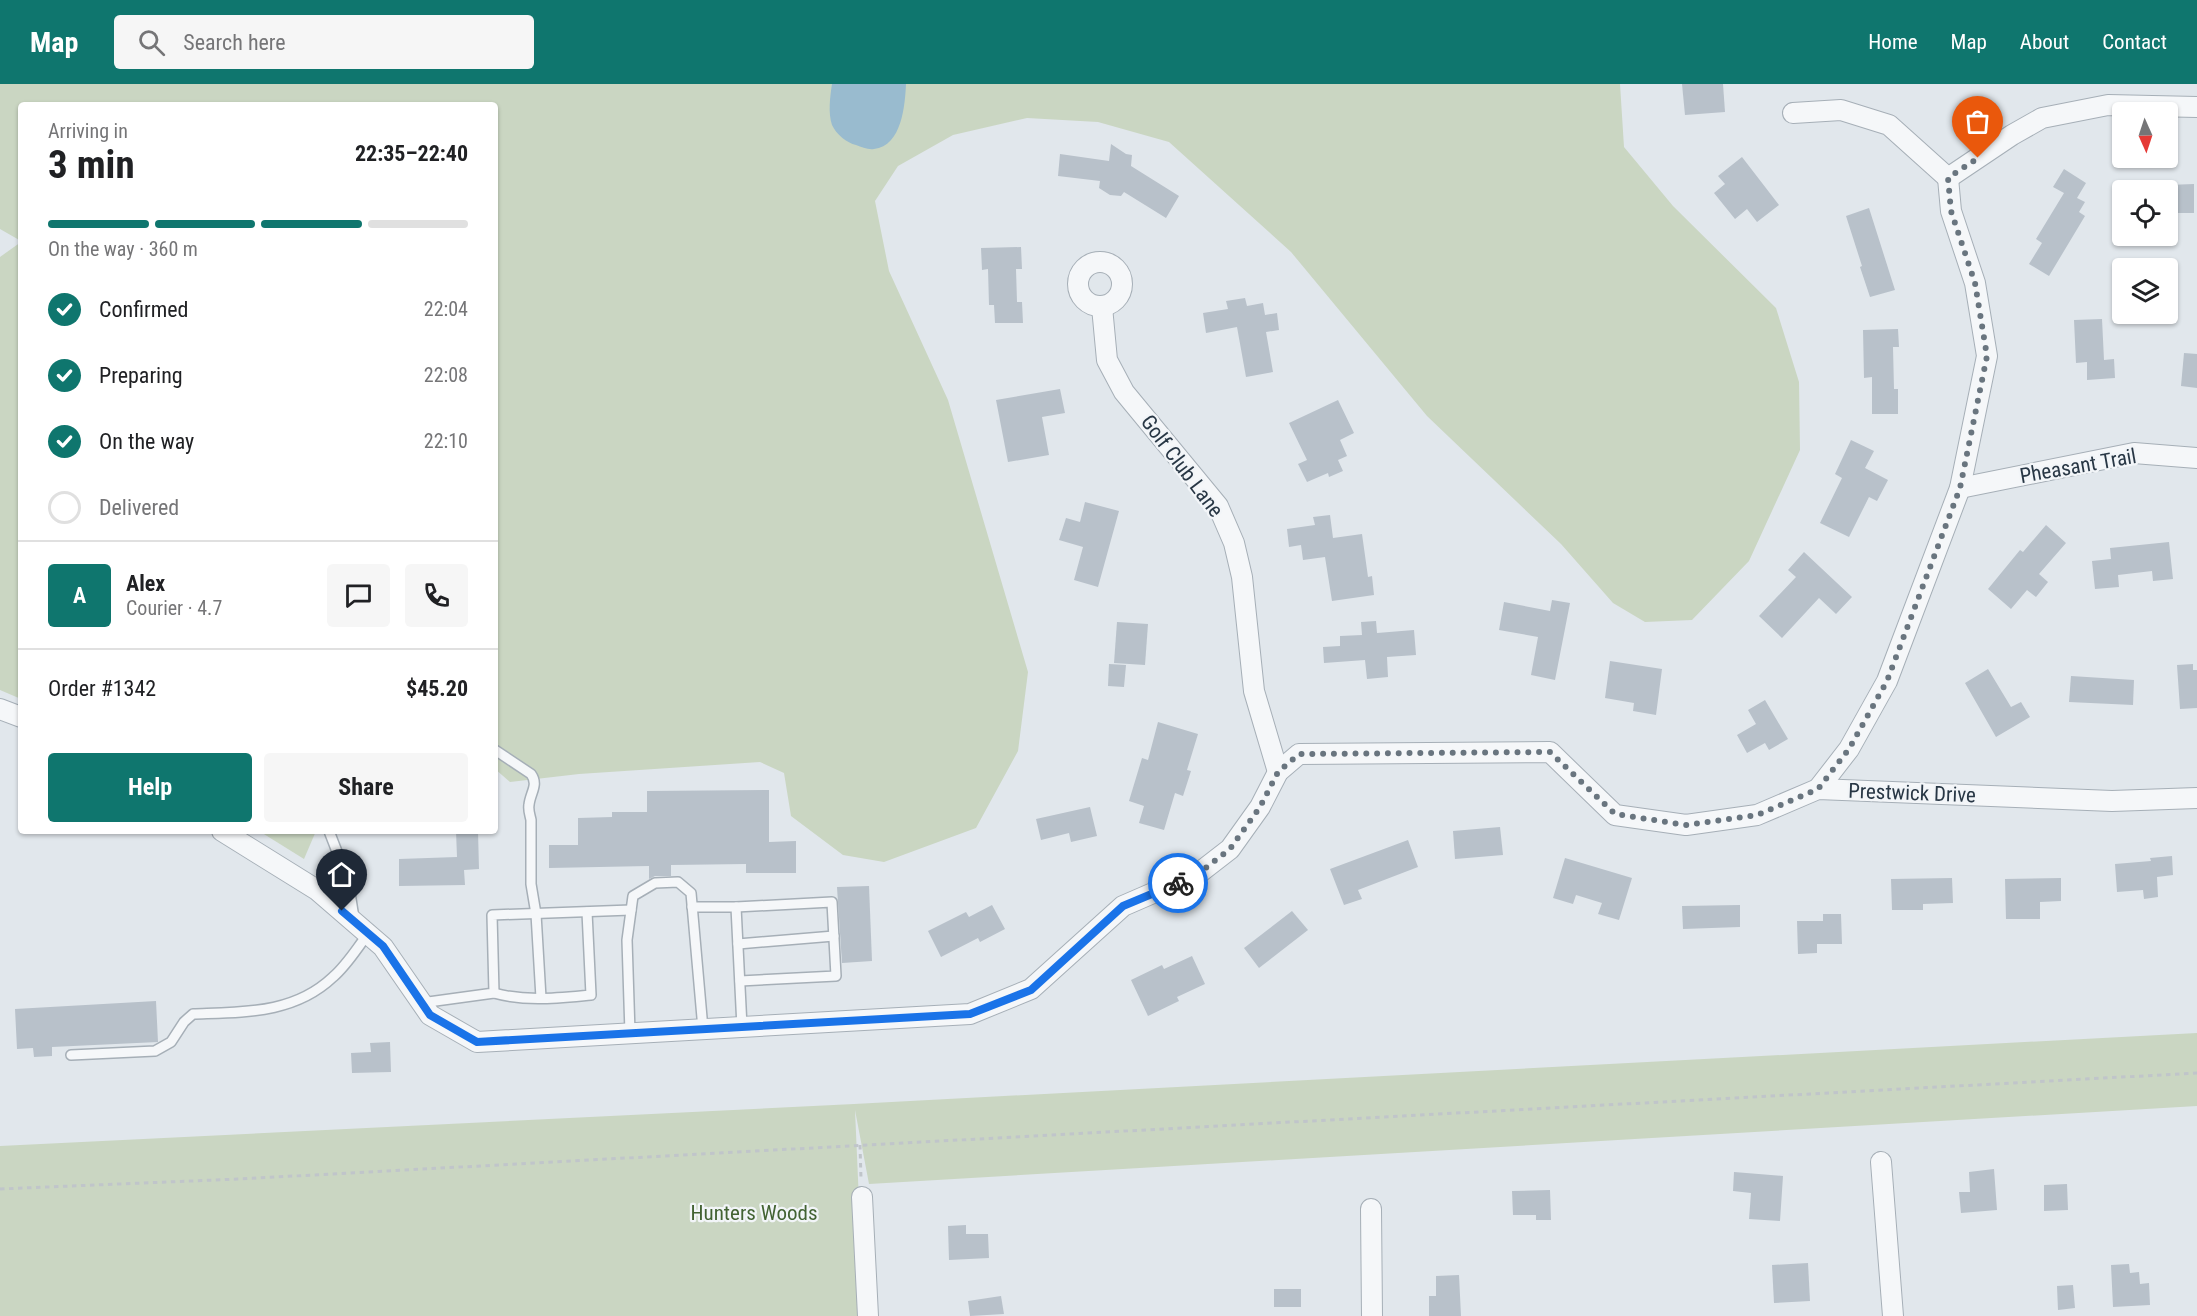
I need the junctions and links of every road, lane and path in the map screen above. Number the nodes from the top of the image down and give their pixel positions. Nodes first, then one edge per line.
1 (2197, 107) edge
2 (1794, 113) dead end
3 (1948, 178) junction
4 (1102, 307) dead end
5 (2197, 458) edge
6 (1960, 488) junction
7 (0, 709) edge
8 (18, 716) edge
9 (498, 752) edge
10 (1278, 772) junction
11 (1818, 789) junction
12 (2197, 798) edge
13 (227, 834) edge
14 (330, 834) edge
15 (692, 907) junction
16 (736, 907) junction
17 (631, 910) junction
18 (587, 912) junction
19 (536, 914) junction
20 (361, 928) junction
21 (834, 936) junction
22 (738, 944) junction
23 (740, 981) junction
24 (494, 993) junction
25 (541, 998) junction
26 (422, 1003) junction
27 (742, 1027) junction
28 (703, 1029) junction
29 (630, 1033) junction
30 (71, 1055) dead end
31 (2197, 1073) edge
32 (860, 1145) junction
33 (1881, 1162) dead end
34 (0, 1189) edge
35 (862, 1197) joint
36 (1371, 1209) dead end
37 (868, 1316) edge
38 (1372, 1316) edge
39 (1893, 1316) edge

1 - 3 street
2 - 3 street
3 - 6 street
4 - 10 street, Golf Club Lane
5 - 6 street, Pheasant Trail
6 - 11 street
7 - 8 street
9 - 19 lane
10 - 11 street, Prestwick Drive
10 - 27 street, Prestwick Drive
11 - 12 street, Prestwick Drive
13 - 20 street, Prestwick Drive
14 - 20 lane
15 - 16 lane
15 - 17 lane
15 - 28 lane
16 - 21 lane
16 - 22 lane
17 - 18 lane
17 - 29 lane
18 - 19 lane
18 - 25 lane
19 - 24 lane
19 - 25 lane
20 - 26 street, Prestwick Drive
20 - 30 lane
21 - 22 lane
21 - 23 lane
22 - 23 lane
23 - 27 lane
24 - 25 lane
24 - 26 lane
26 - 29 street, Prestwick Drive
27 - 28 street, Prestwick Drive
28 - 29 street, Prestwick Drive
31 - 32 path
32 - 34 path
32 - 35 path
33 - 39 street
35 - 37 street
36 - 38 street

